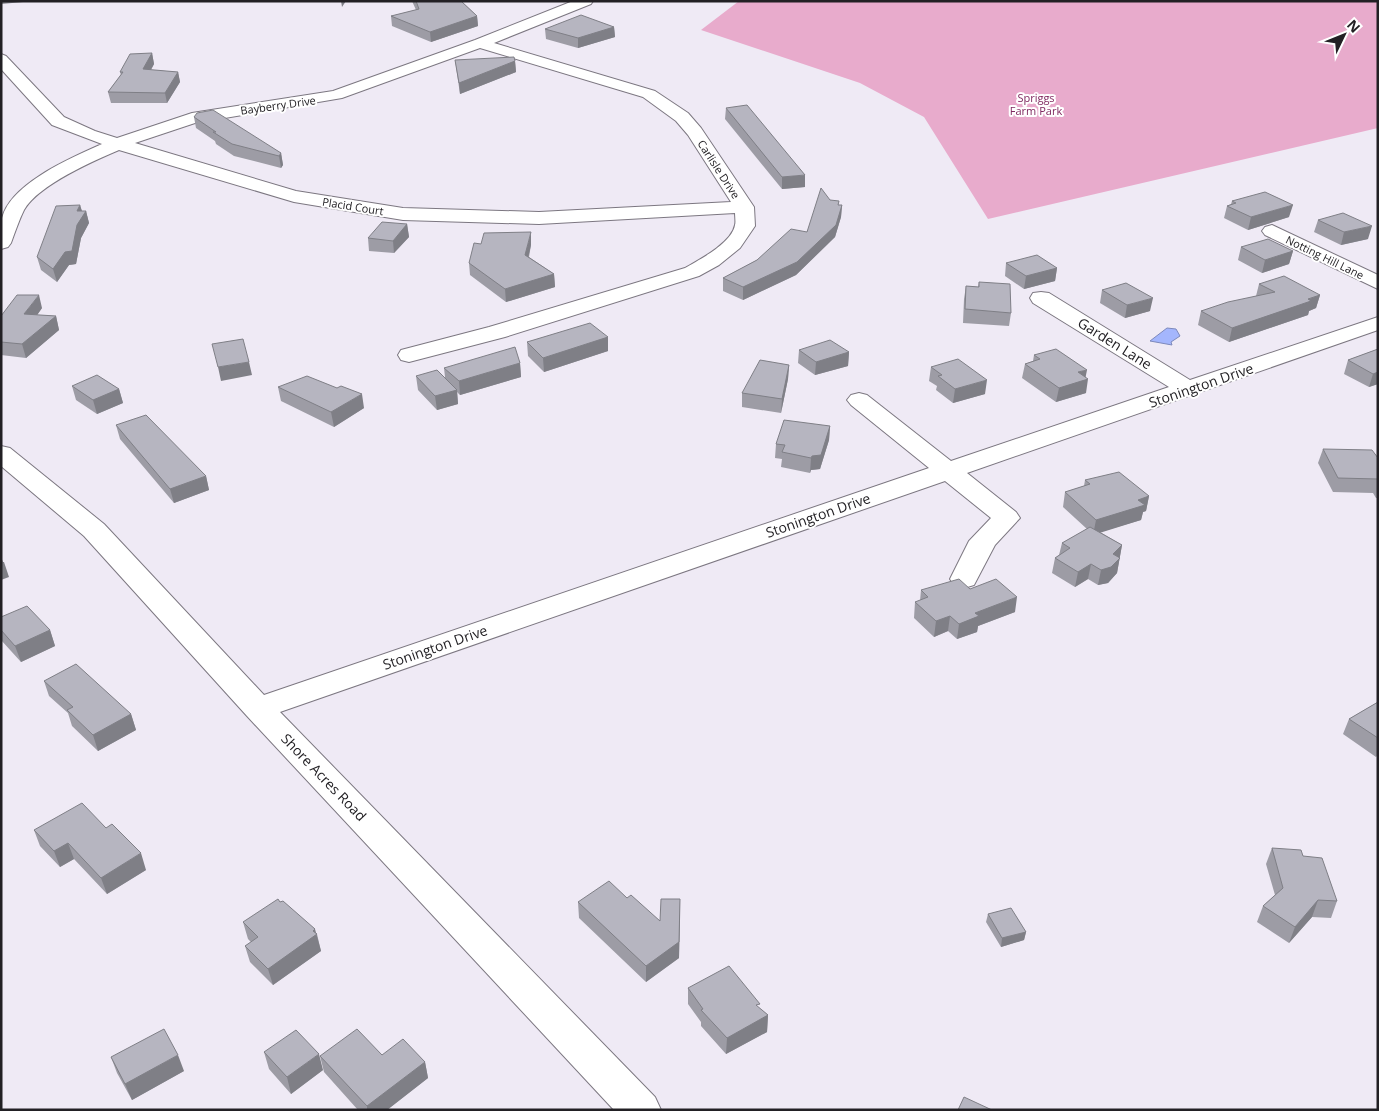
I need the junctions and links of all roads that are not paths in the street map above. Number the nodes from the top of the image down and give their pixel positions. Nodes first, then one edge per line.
1 (586, 1) edge
2 (480, 44) junction
3 (1, 58) edge
4 (118, 143) junction
5 (744, 207) junction
6 (1272, 231) dead end
7 (1, 243) edge
8 (1378, 284) edge
9 (1042, 298) dead end
10 (1378, 323) edge
11 (409, 355) dead end
12 (1189, 389) junction
13 (859, 400) dead end
14 (1, 453) edge
15 (946, 470) junction
16 (964, 579) dead end
17 (258, 708) junction
18 (641, 1110) edge

1 - 2 street, Bayberry Drive
2 - 4 street, Bayberry Drive
2 - 5 street, Carlisle Drive
3 - 4 street, Placid Court
4 - 5 street, Placid Court
4 - 7 street, Bayberry Drive
5 - 11 street, Carlisle Drive
6 - 8 street, Notting Hill Lane
9 - 12 street, Garden Lane
10 - 12 street, Stonington Drive
12 - 15 street, Stonington Drive
13 - 15 street
14 - 17 street, Shore Acres Road
15 - 16 street
15 - 17 street, Stonington Drive
17 - 18 street, Shore Acres Road

